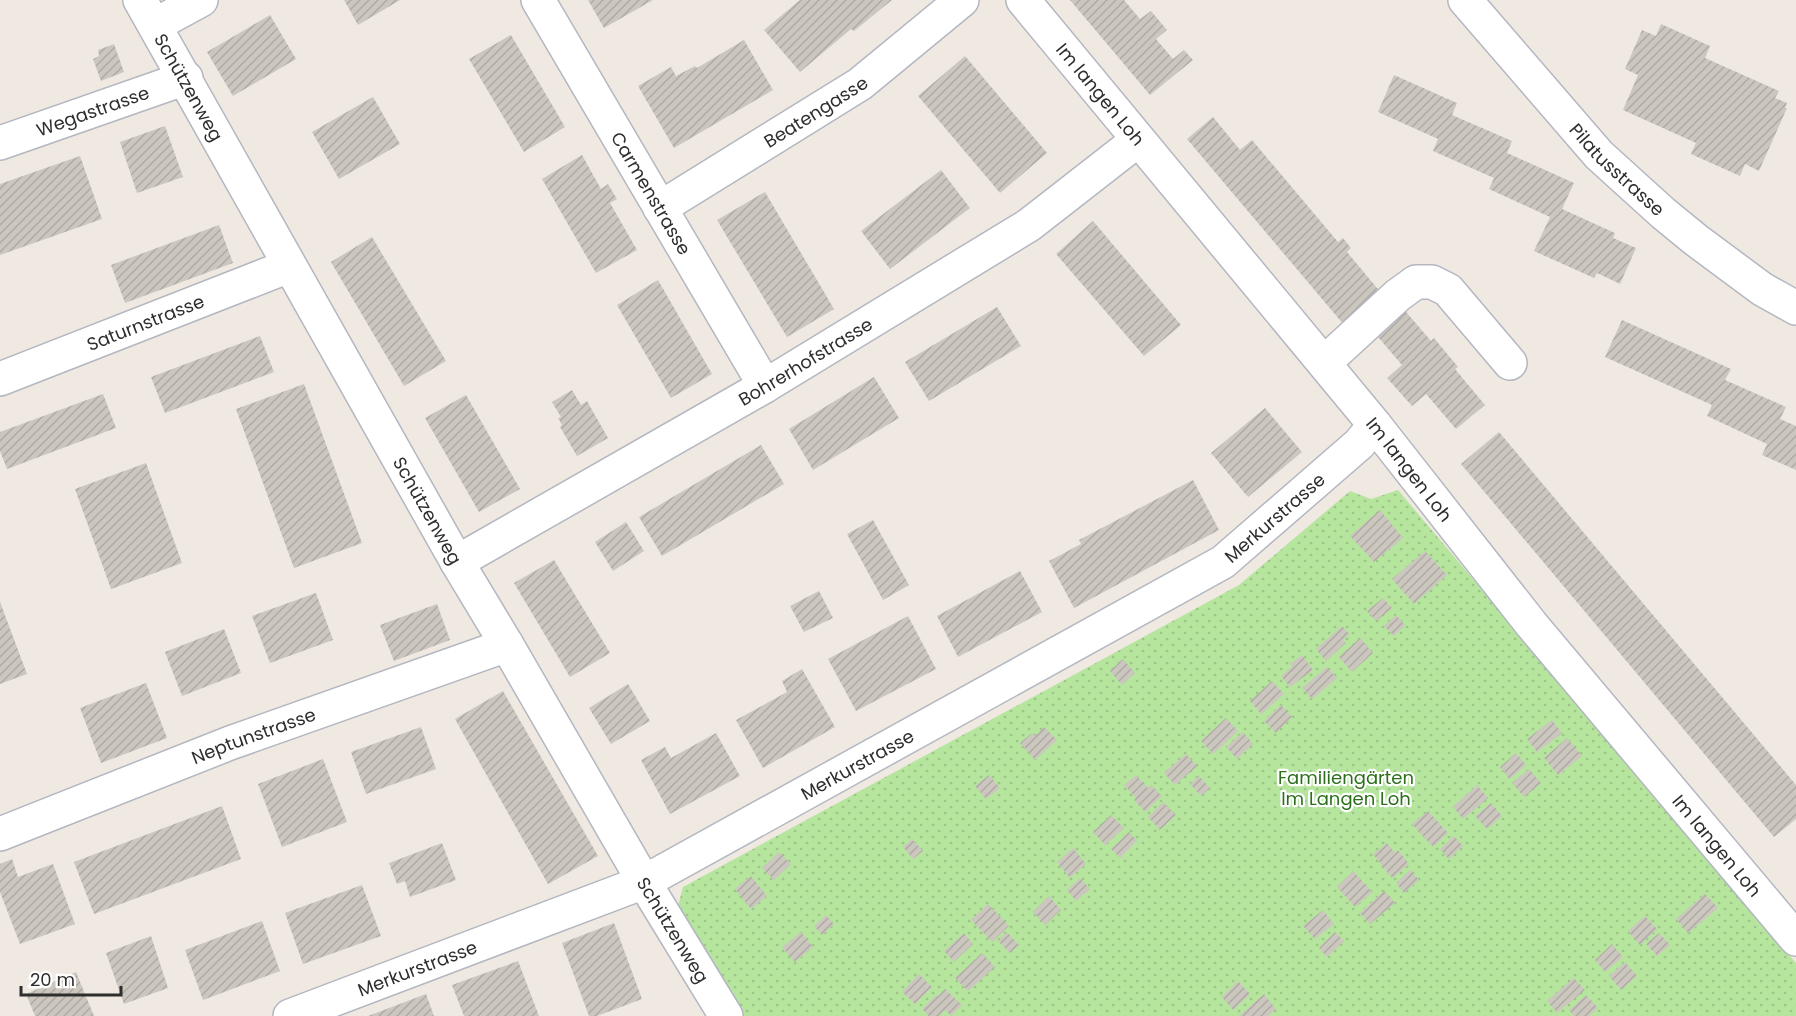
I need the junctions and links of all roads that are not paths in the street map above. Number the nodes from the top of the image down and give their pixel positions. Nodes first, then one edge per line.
1 (201, 0) edge
2 (538, 0) edge
3 (962, 0) edge
4 (1023, 0) edge
5 (1465, 0) edge
6 (148, 13) edge
7 (186, 78) junction
8 (1138, 140) junction
9 (0, 143) edge
10 (660, 208) junction
11 (289, 266) junction
12 (1796, 308) edge
13 (1324, 363) junction
14 (1510, 363) dead end
15 (0, 379) edge
16 (765, 386) junction
17 (1375, 425) junction
18 (457, 562) junction
19 (507, 645) junction
20 (0, 834) edge
21 (644, 882) junction
22 (1796, 939) edge
23 (290, 1016) edge
24 (726, 1016) edge

1 - 6 street
2 - 10 street, Carmenstrasse
3 - 10 street, Beatengasse
4 - 8 street, Im langen Loh
5 - 12 street, Pilatusstrasse
6 - 7 street, Schützenweg
7 - 9 street, Wegastrasse
7 - 11 street, Schützenweg
8 - 13 street, Im langen Loh
8 - 16 street, Bohrerhofstrasse
10 - 16 street, Carmenstrasse
11 - 15 street, Saturnstrasse
11 - 18 street, Schützenweg
13 - 14 street
13 - 17 street, Im langen Loh
16 - 18 street, Bohrerhofstrasse
17 - 21 street, Merkurstrasse
17 - 22 street, Im langen Loh
18 - 19 street, Schützenweg
19 - 20 street, Neptunstrasse
19 - 21 street, Schützenweg
21 - 23 street, Merkurstrasse
21 - 24 street, Schützenweg

